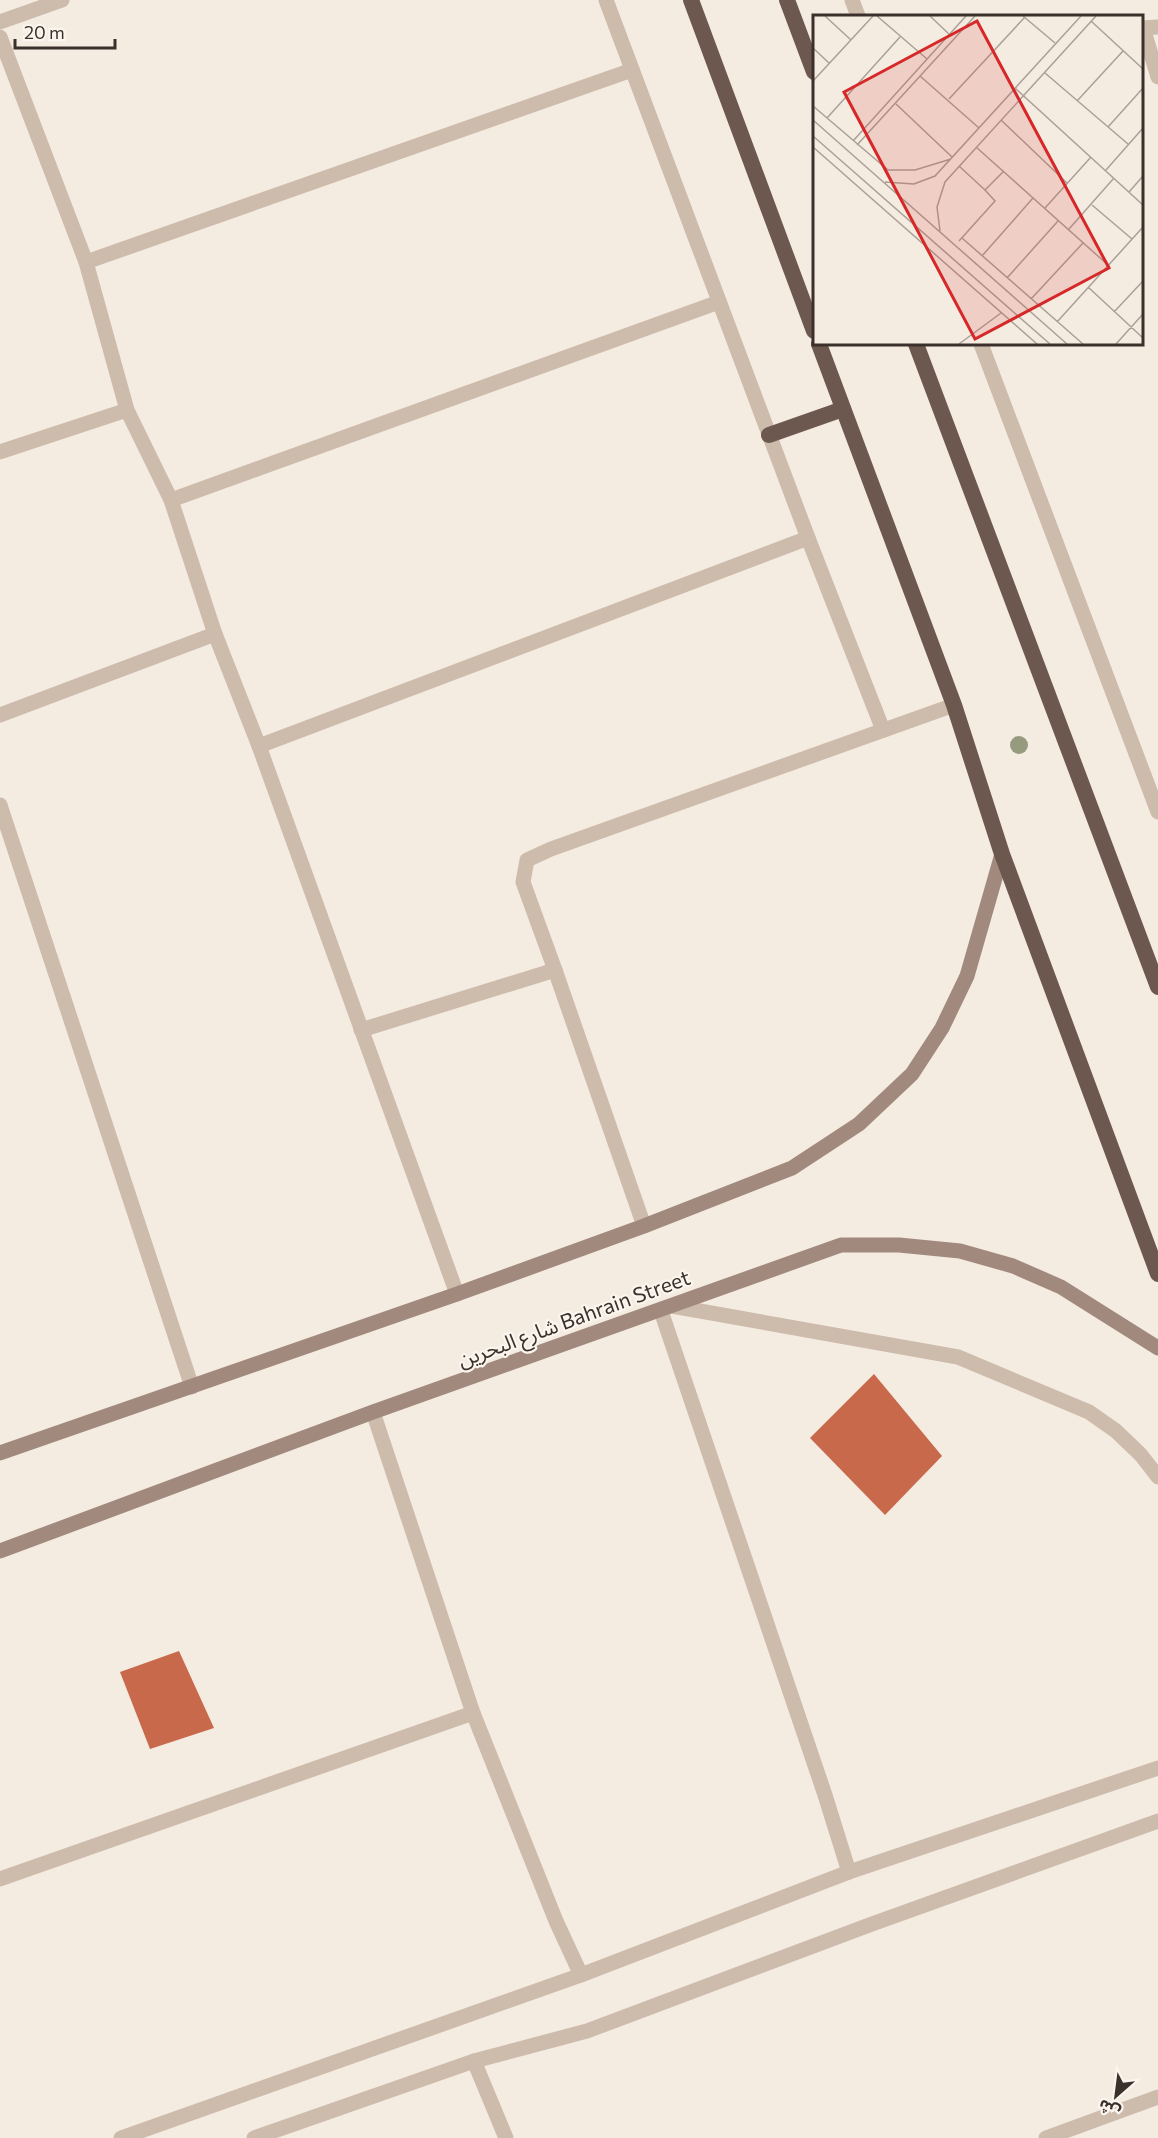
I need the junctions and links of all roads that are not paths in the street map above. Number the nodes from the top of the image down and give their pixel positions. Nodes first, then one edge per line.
1 (62, 0) edge
2 (606, 0) edge
3 (691, 0) edge
4 (787, 0) edge
5 (852, 0) edge
6 (858, 15) edge
7 (0, 22) edge
8 (1147, 28) edge
9 (0, 37) edge
10 (810, 49) edge
11 (813, 66) edge
12 (632, 70) junction
13 (1158, 77) edge
14 (86, 262) junction
15 (719, 302) junction
16 (813, 328) edge
17 (819, 345) edge
18 (916, 345) edge
19 (981, 345) edge
20 (843, 409) junction
21 (127, 410) junction
22 (769, 435) junction
23 (0, 452) edge
24 (171, 500) junction
25 (808, 538) junction
26 (215, 634) junction
27 (954, 705) junction
28 (0, 715) edge
29 (883, 730) junction
30 (259, 746) junction
31 (0, 806) edge
32 (1158, 812) edge
33 (1002, 854) junction
34 (555, 970) junction
35 (1158, 987) edge
36 (361, 1030) junction
37 (644, 1226) junction
38 (1158, 1274) edge
39 (457, 1294) junction
40 (667, 1308) junction
41 (1158, 1348) edge
42 (192, 1387) junction
43 (373, 1412) junction
44 (0, 1452) edge
45 (1158, 1477) edge
46 (0, 1551) edge
47 (473, 1713) junction
48 (1158, 1768) edge
49 (1158, 1821) edge
50 (849, 1872) junction
51 (0, 1879) edge
52 (581, 1975) junction
53 (474, 2061) junction
54 (1158, 2097) edge
55 (121, 2138) edge
56 (254, 2138) edge
57 (506, 2138) edge
58 (1046, 2138) edge

1 - 7 street
2 - 12 street
3 - 16 highway
4 - 10 highway
5 - 6 street
8 - 13 street
9 - 14 street
10 - 11 highway
12 - 14 street
12 - 15 street
14 - 21 street
15 - 22 street
15 - 24 street
17 - 20 highway
18 - 35 highway
19 - 32 street
20 - 22 highway
20 - 27 highway
21 - 23 street
21 - 24 street
22 - 25 street
24 - 26 street
25 - 29 street
25 - 30 street
26 - 28 street
26 - 30 street
27 - 29 street
27 - 33 highway
29 - 34 street
30 - 36 street
31 - 42 street
33 - 37 main road
33 - 38 highway
34 - 36 street
34 - 37 street
36 - 39 street
37 - 39 main road
39 - 42 main road
40 - 41 main road, شارع البحرين Bahrain Street
40 - 43 main road, شارع البحرين Bahrain Street
40 - 45 street
40 - 50 street
42 - 44 main road
43 - 46 main road, شارع البحرين Bahrain Street
43 - 47 street
47 - 51 street
47 - 52 street
48 - 50 street
49 - 53 street
50 - 52 street
52 - 55 street
53 - 56 street
53 - 57 street
54 - 58 street

